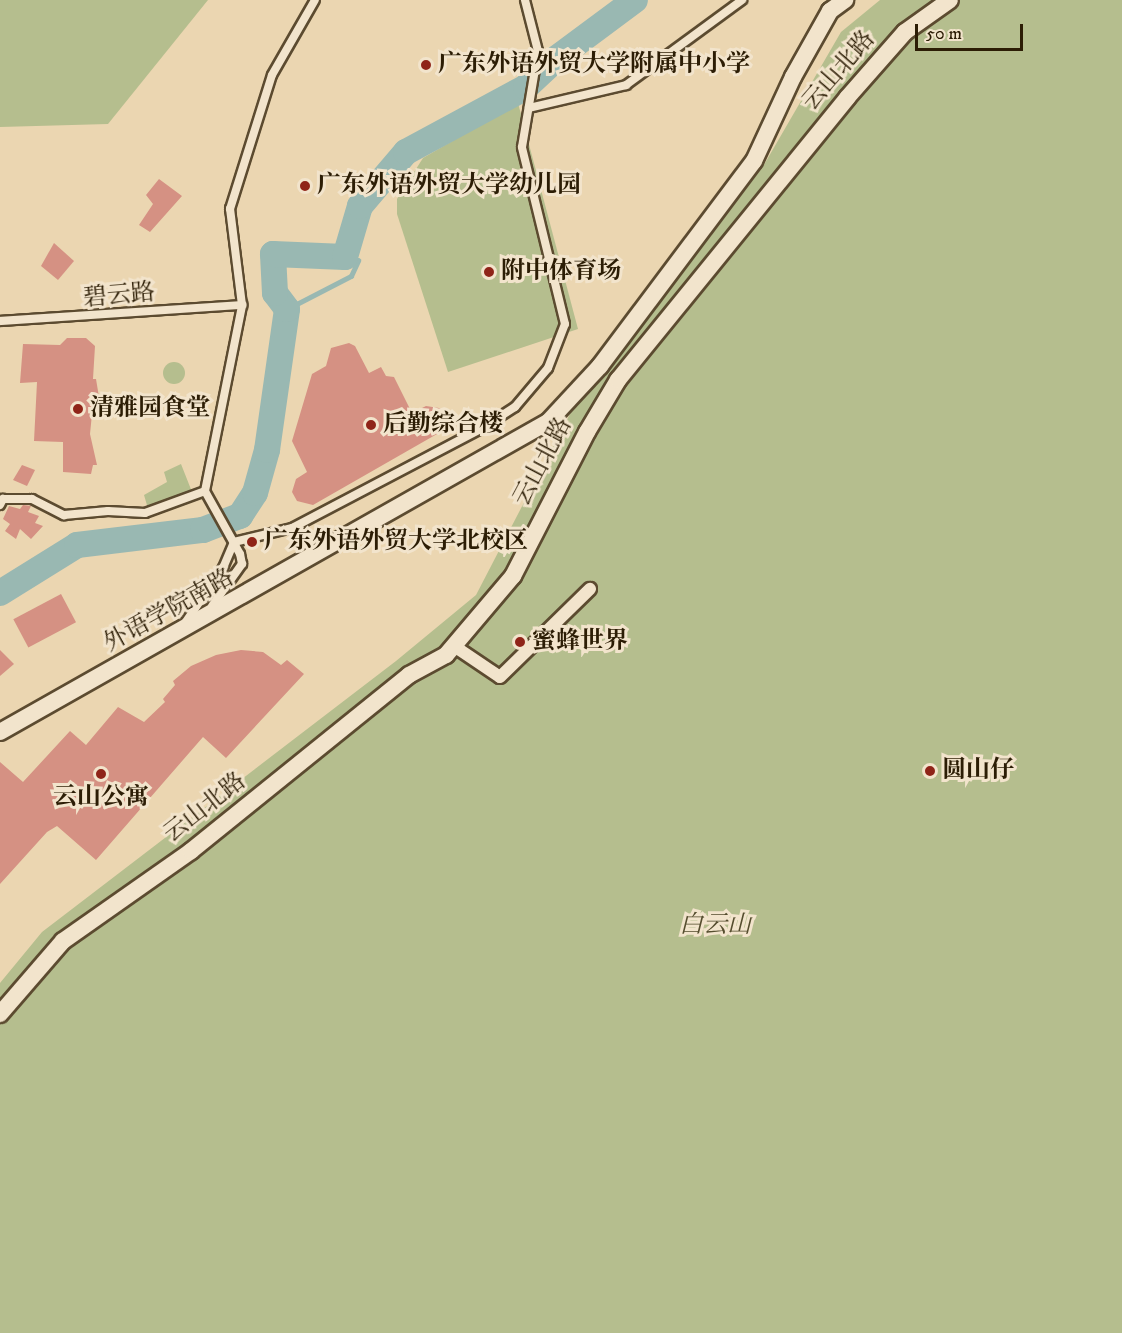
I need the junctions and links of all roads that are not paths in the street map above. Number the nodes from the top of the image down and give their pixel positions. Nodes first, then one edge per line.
1 (315, 0) edge
2 (525, 0) edge
3 (742, 0) edge
4 (845, 0) edge
5 (950, 0) edge
6 (529, 108) junction
7 (242, 305) junction
8 (0, 321) edge
9 (600, 366) junction
10 (618, 380) junction
11 (206, 491) junction
12 (0, 505) edge
13 (234, 542) junction
14 (590, 589) dead end
15 (198, 622) junction
16 (176, 634) junction
17 (454, 646) junction
18 (0, 732) edge
19 (0, 1014) edge

1 - 7 lane
2 - 6 lane
3 - 6 lane
4 - 9 street, 外语学院南路
5 - 10 street, 云山北路
6 - 13 lane
7 - 8 lane, 碧云路
7 - 11 lane
9 - 10 street
9 - 15 street, 外语学院南路
10 - 17 street, 云山北路
11 - 12 lane
11 - 13 lane
13 - 15 lane
13 - 16 lane
14 - 17 street
15 - 16 street, 外语学院南路
16 - 18 street, 外语学院南路
17 - 19 street, 云山北路

